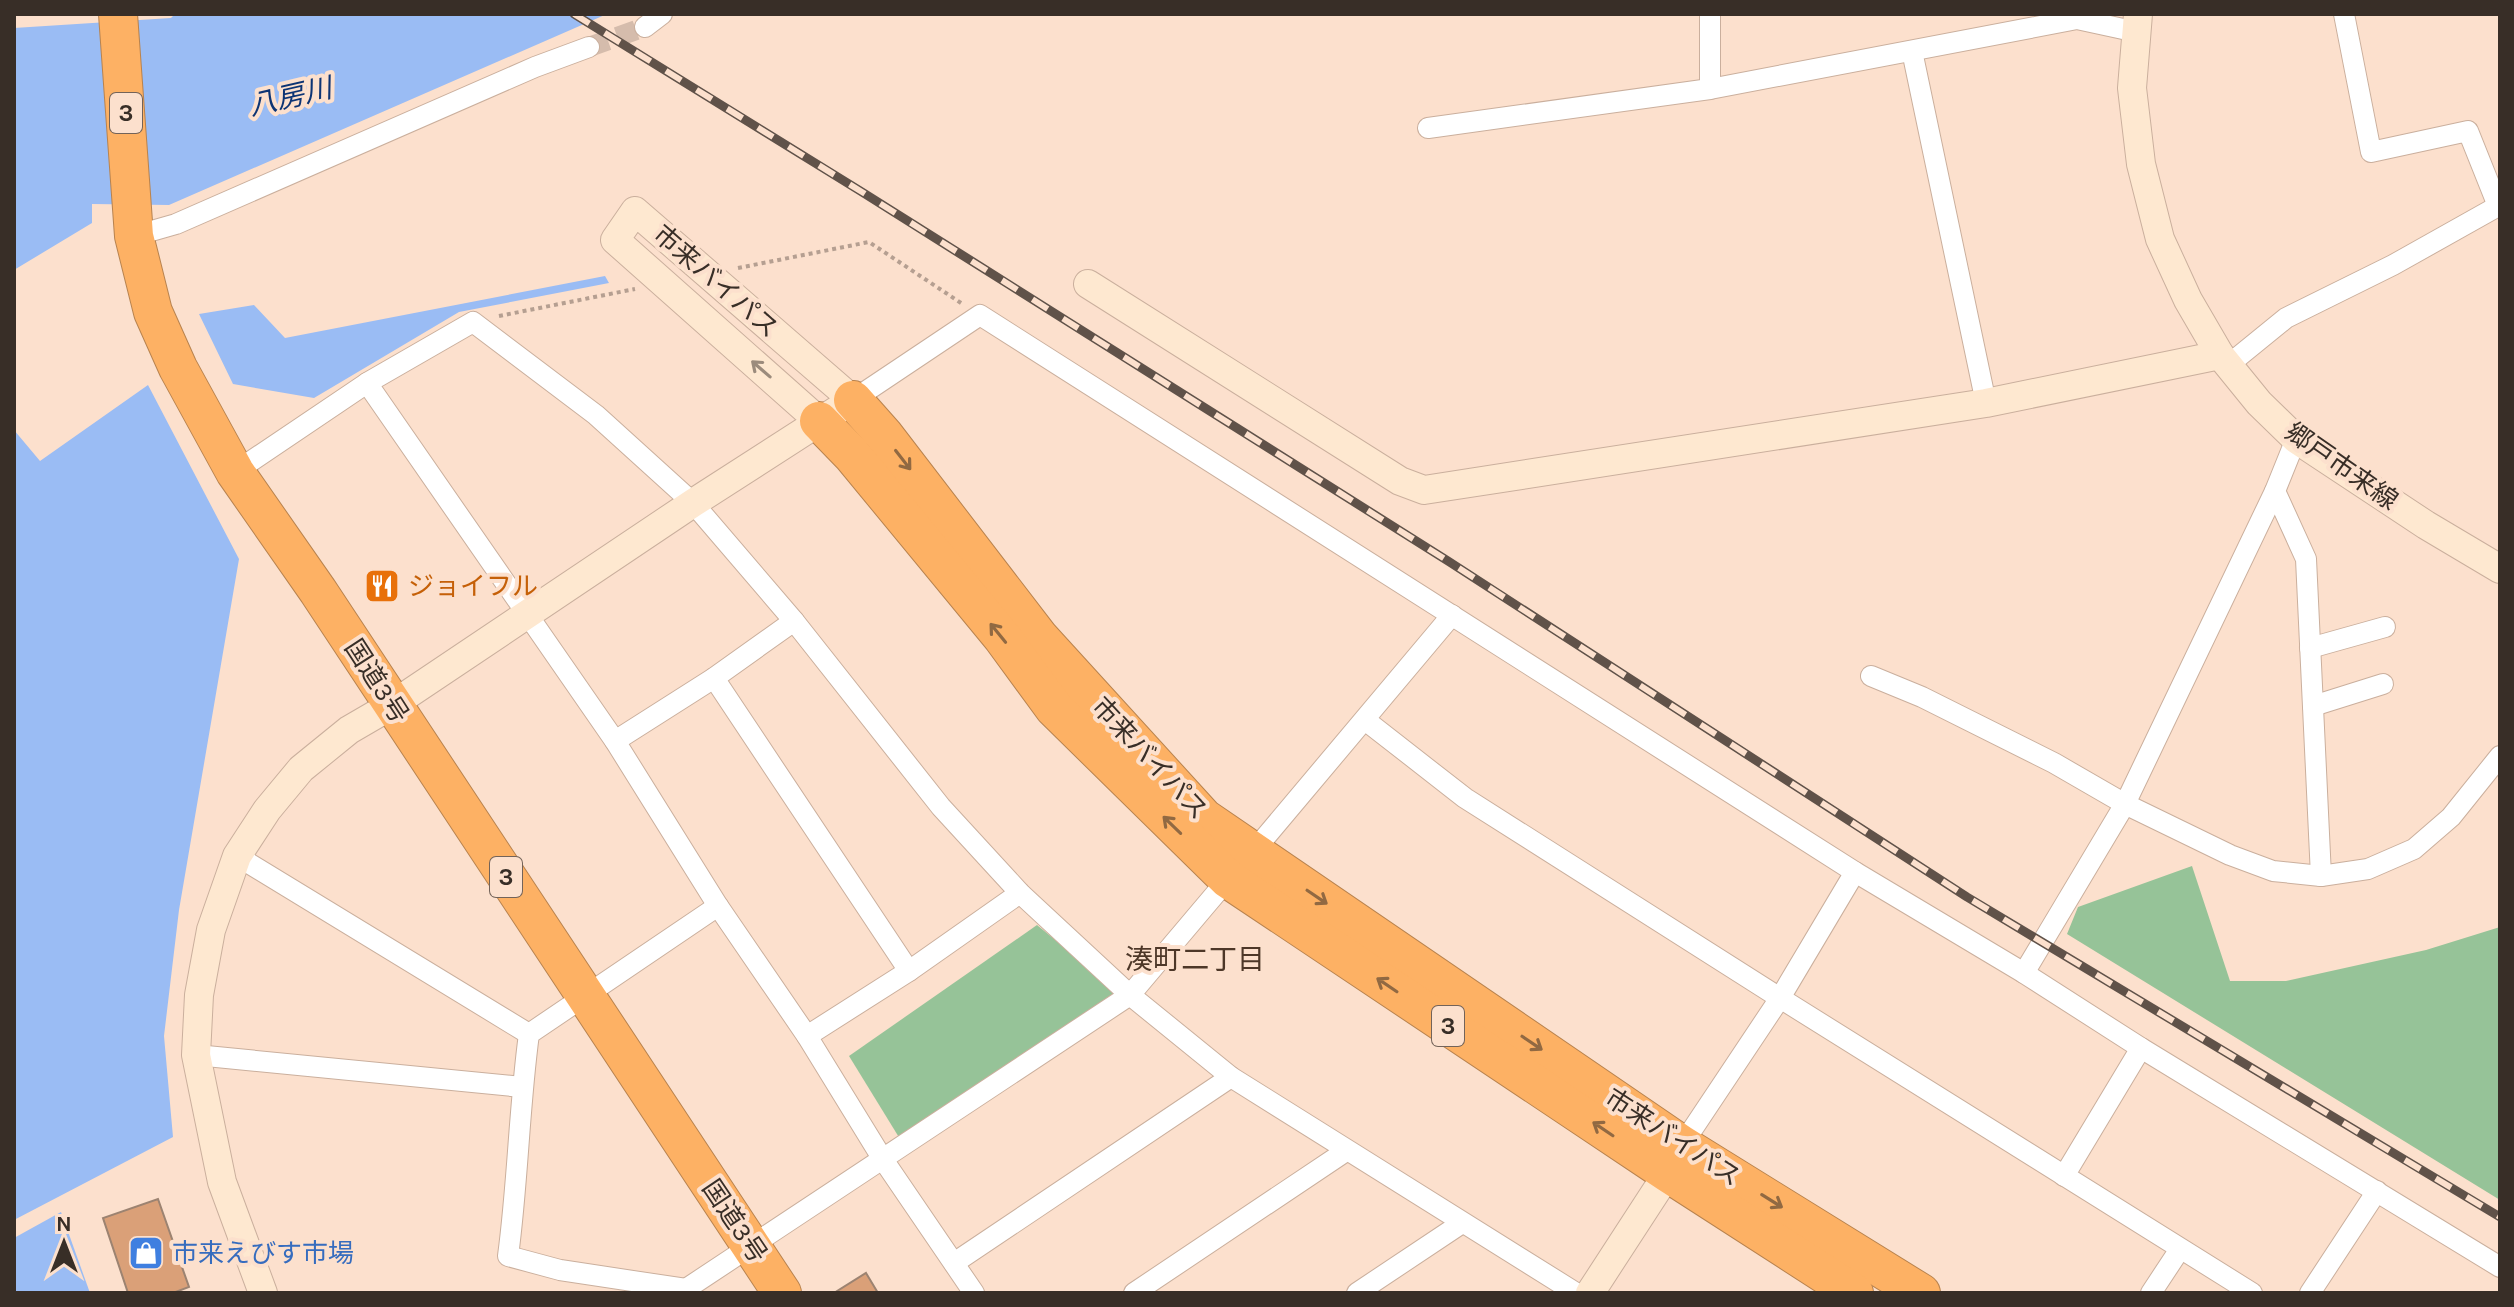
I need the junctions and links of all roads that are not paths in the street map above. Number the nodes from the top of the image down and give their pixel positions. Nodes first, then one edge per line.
1 (118, 14) edge
2 (662, 14) edge
3 (1710, 14) edge
4 (2344, 14) edge
5 (2137, 23) edge
6 (645, 27) tunnel mouth
7 (589, 47) tunnel mouth
8 (1912, 51) junction
9 (1710, 89) junction
10 (1428, 128) dead end
11 (2499, 206) edge
12 (134, 224) junction
13 (1088, 284) dead end
14 (2224, 360) junction
15 (367, 383) junction
16 (853, 400) junction
17 (1986, 403) junction
18 (819, 421) junction
19 (2296, 439) junction
20 (232, 467) junction
21 (2275, 491) junction
22 (693, 503) junction
23 (2500, 569) edge
24 (528, 615) junction
25 (1452, 615) junction
26 (794, 621) junction
27 (2385, 627) dead end
28 (2310, 648) junction
29 (1871, 676) dead end
30 (714, 678) junction
31 (2383, 684) dead end
32 (392, 705) junction
33 (2313, 706) junction
34 (1365, 720) junction
35 (615, 741) junction
36 (2500, 756) edge
37 (2125, 804) junction
38 (237, 856) junction
39 (1240, 866) junction
40 (1855, 872) junction
41 (2321, 876) junction
42 (1020, 893) junction
43 (718, 906) junction
44 (909, 971) junction
45 (2024, 973) junction
46 (1130, 995) junction
47 (585, 997) junction
48 (1780, 998) junction
49 (529, 1034) junction
50 (807, 1036) junction
51 (2141, 1048) junction
52 (196, 1055) junction
53 (1231, 1077) junction
54 (522, 1087) junction
55 (1346, 1151) junction
56 (882, 1158) junction
57 (1675, 1159) junction
58 (2064, 1176) junction
59 (2377, 1191) junction
60 (1462, 1223) junction
61 (750, 1245) junction
62 (2180, 1249) junction
63 (954, 1263) junction
64 (2500, 1267) edge
65 (686, 1291) edge
66 (263, 1293) edge
67 (782, 1293) edge
68 (974, 1293) edge
69 (1134, 1293) edge
70 (1357, 1293) edge
71 (1576, 1293) edge
72 (1590, 1293) edge
73 (1854, 1293) edge
74 (1921, 1293) edge
75 (2151, 1293) edge
76 (2252, 1293) edge
77 (2310, 1293) edge

1 - 12 highway, 国道3号 / 3
2 - 6 street
3 - 9 street
4 - 11 street
5 - 8 street
5 - 14 street, 郷戸市来線
7 - 12 street
8 - 9 street
8 - 17 street
9 - 10 street
11 - 14 street
12 - 20 highway, 国道3号 / 3
13 - 17 street
14 - 17 street
14 - 19 street, 郷戸市来線
15 - 20 street
15 - 22 street
15 - 24 street
16 - 18 street
18 -> 16 street, 市来バイパス / 3
16 - 25 street
16 -> 39 highway, 市来バイパス / 3
18 - 22 street
39 -> 18 highway, 市来バイパス / 3
19 - 21 street
19 - 23 street, 郷戸市来線
20 - 32 highway, 国道3号 / 3
21 - 28 street
21 - 37 street
22 - 24 street
22 - 26 street
24 - 32 street
24 - 35 street
25 - 34 street
25 - 40 street
26 - 30 street
26 - 42 street
27 - 28 street
28 - 33 street
29 - 37 street
30 - 35 street
30 - 44 street
31 - 33 street
32 - 38 street
32 - 47 highway, 国道3号 / 3
33 - 41 street
34 - 39 street
34 - 48 street
35 - 43 street
36 - 41 street
37 - 41 street
37 - 45 street
38 - 49 street
38 - 52 street
39 - 46 street
39 - 57 highway, 市来バイパス / 3
40 - 45 street
40 - 48 street
42 - 44 street
42 - 46 street
43 - 47 street
43 - 50 street
44 - 50 street
45 - 51 street
46 - 53 street
46 - 56 street
47 - 49 street
47 - 61 highway, 国道3号 / 3
48 - 57 street
48 - 58 street
49 - 54 street
50 - 56 street
51 - 58 street
51 - 59 street
52 - 54 street
52 - 66 street
53 - 55 street
53 - 63 street
54 - 65 street
55 - 60 street
55 - 69 street
56 - 61 street
56 - 63 street
57 - 72 street
57 - 73 highway, 市来バイパス / 3
57 -> 74 highway, 市来バイパス / 3
58 - 62 street
59 - 64 street
59 - 77 street
60 - 70 street
60 - 71 street
61 - 65 street
61 - 67 highway, 国道3号 / 3
62 - 75 street
62 - 76 street
63 - 68 street

